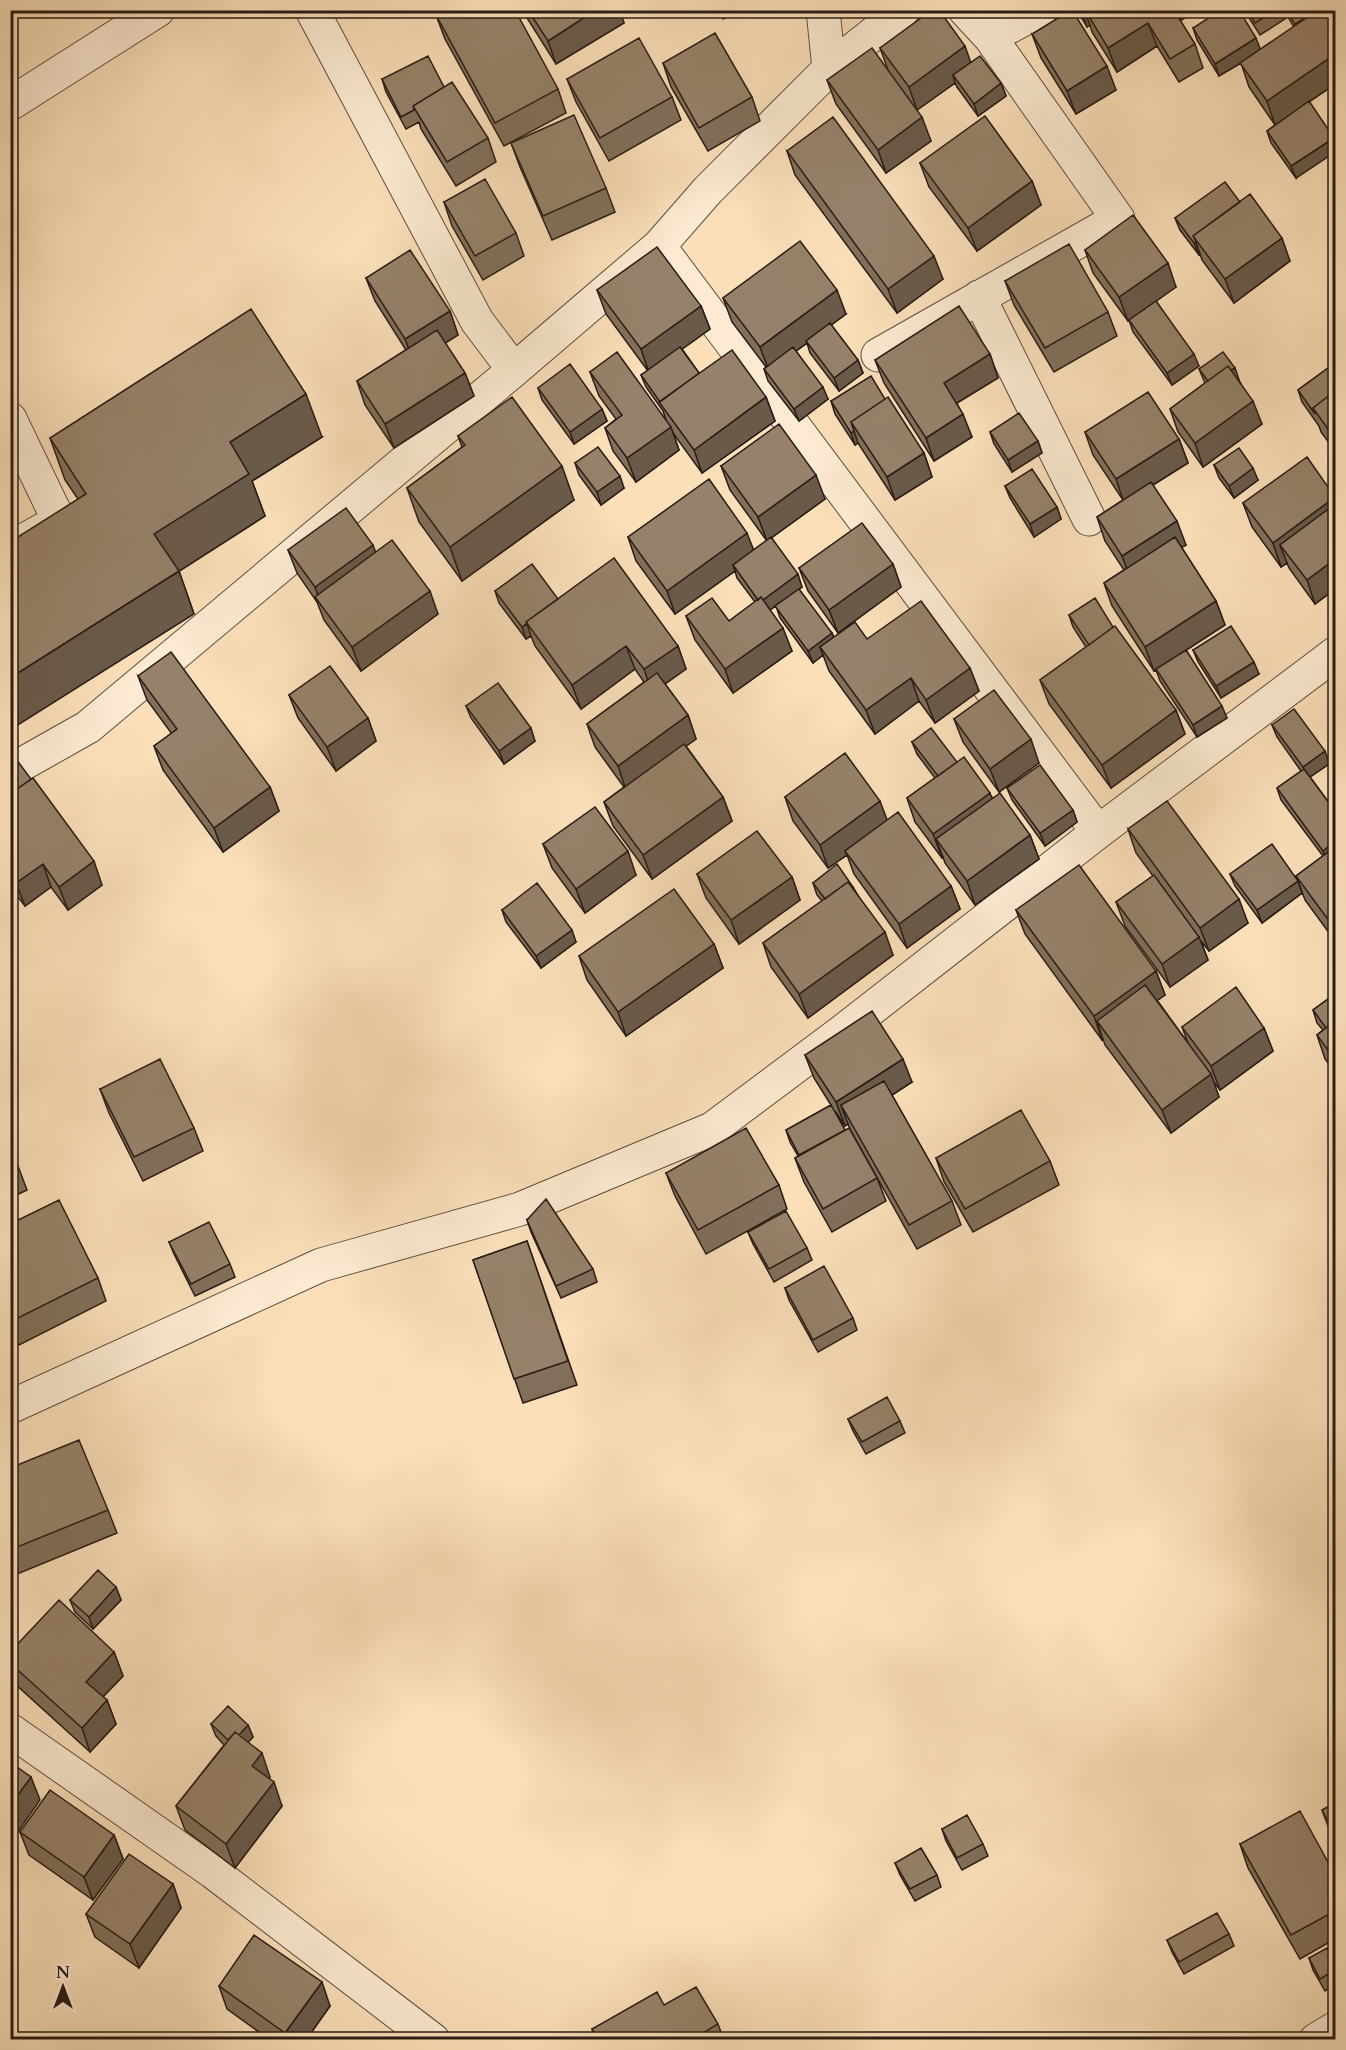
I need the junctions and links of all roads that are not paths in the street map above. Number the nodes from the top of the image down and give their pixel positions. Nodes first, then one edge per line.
1 (158, 10) edge
2 (312, 10) edge
3 (823, 10) edge
4 (903, 10) edge
5 (965, 10) edge
6 (1041, 10) edge
7 (990, 38) junction
8 (829, 69) junction
9 (10, 104) edge
10 (659, 246) junction
11 (979, 297) junction
12 (878, 355) edge
13 (514, 370) junction
14 (10, 419) edge
15 (1089, 519) dead end
16 (10, 548) edge
17 (1335, 653) edge
18 (10, 771) edge
19 (1098, 832) junction
20 (10, 1407) edge
21 (10, 1730) edge
22 (1335, 2028) edge
23 (433, 2040) edge
24 (1316, 2040) edge

1 - 9 street
2 - 13 street
3 - 8 street
4 - 8 street
5 - 7 street
6 - 7 street
7 - 11 street
8 - 10 street
10 - 13 street
10 - 19 street
11 - 12 street
11 - 15 street
13 - 18 street
14 - 16 street
17 - 19 street
19 - 20 street
21 - 23 street
22 - 24 street

